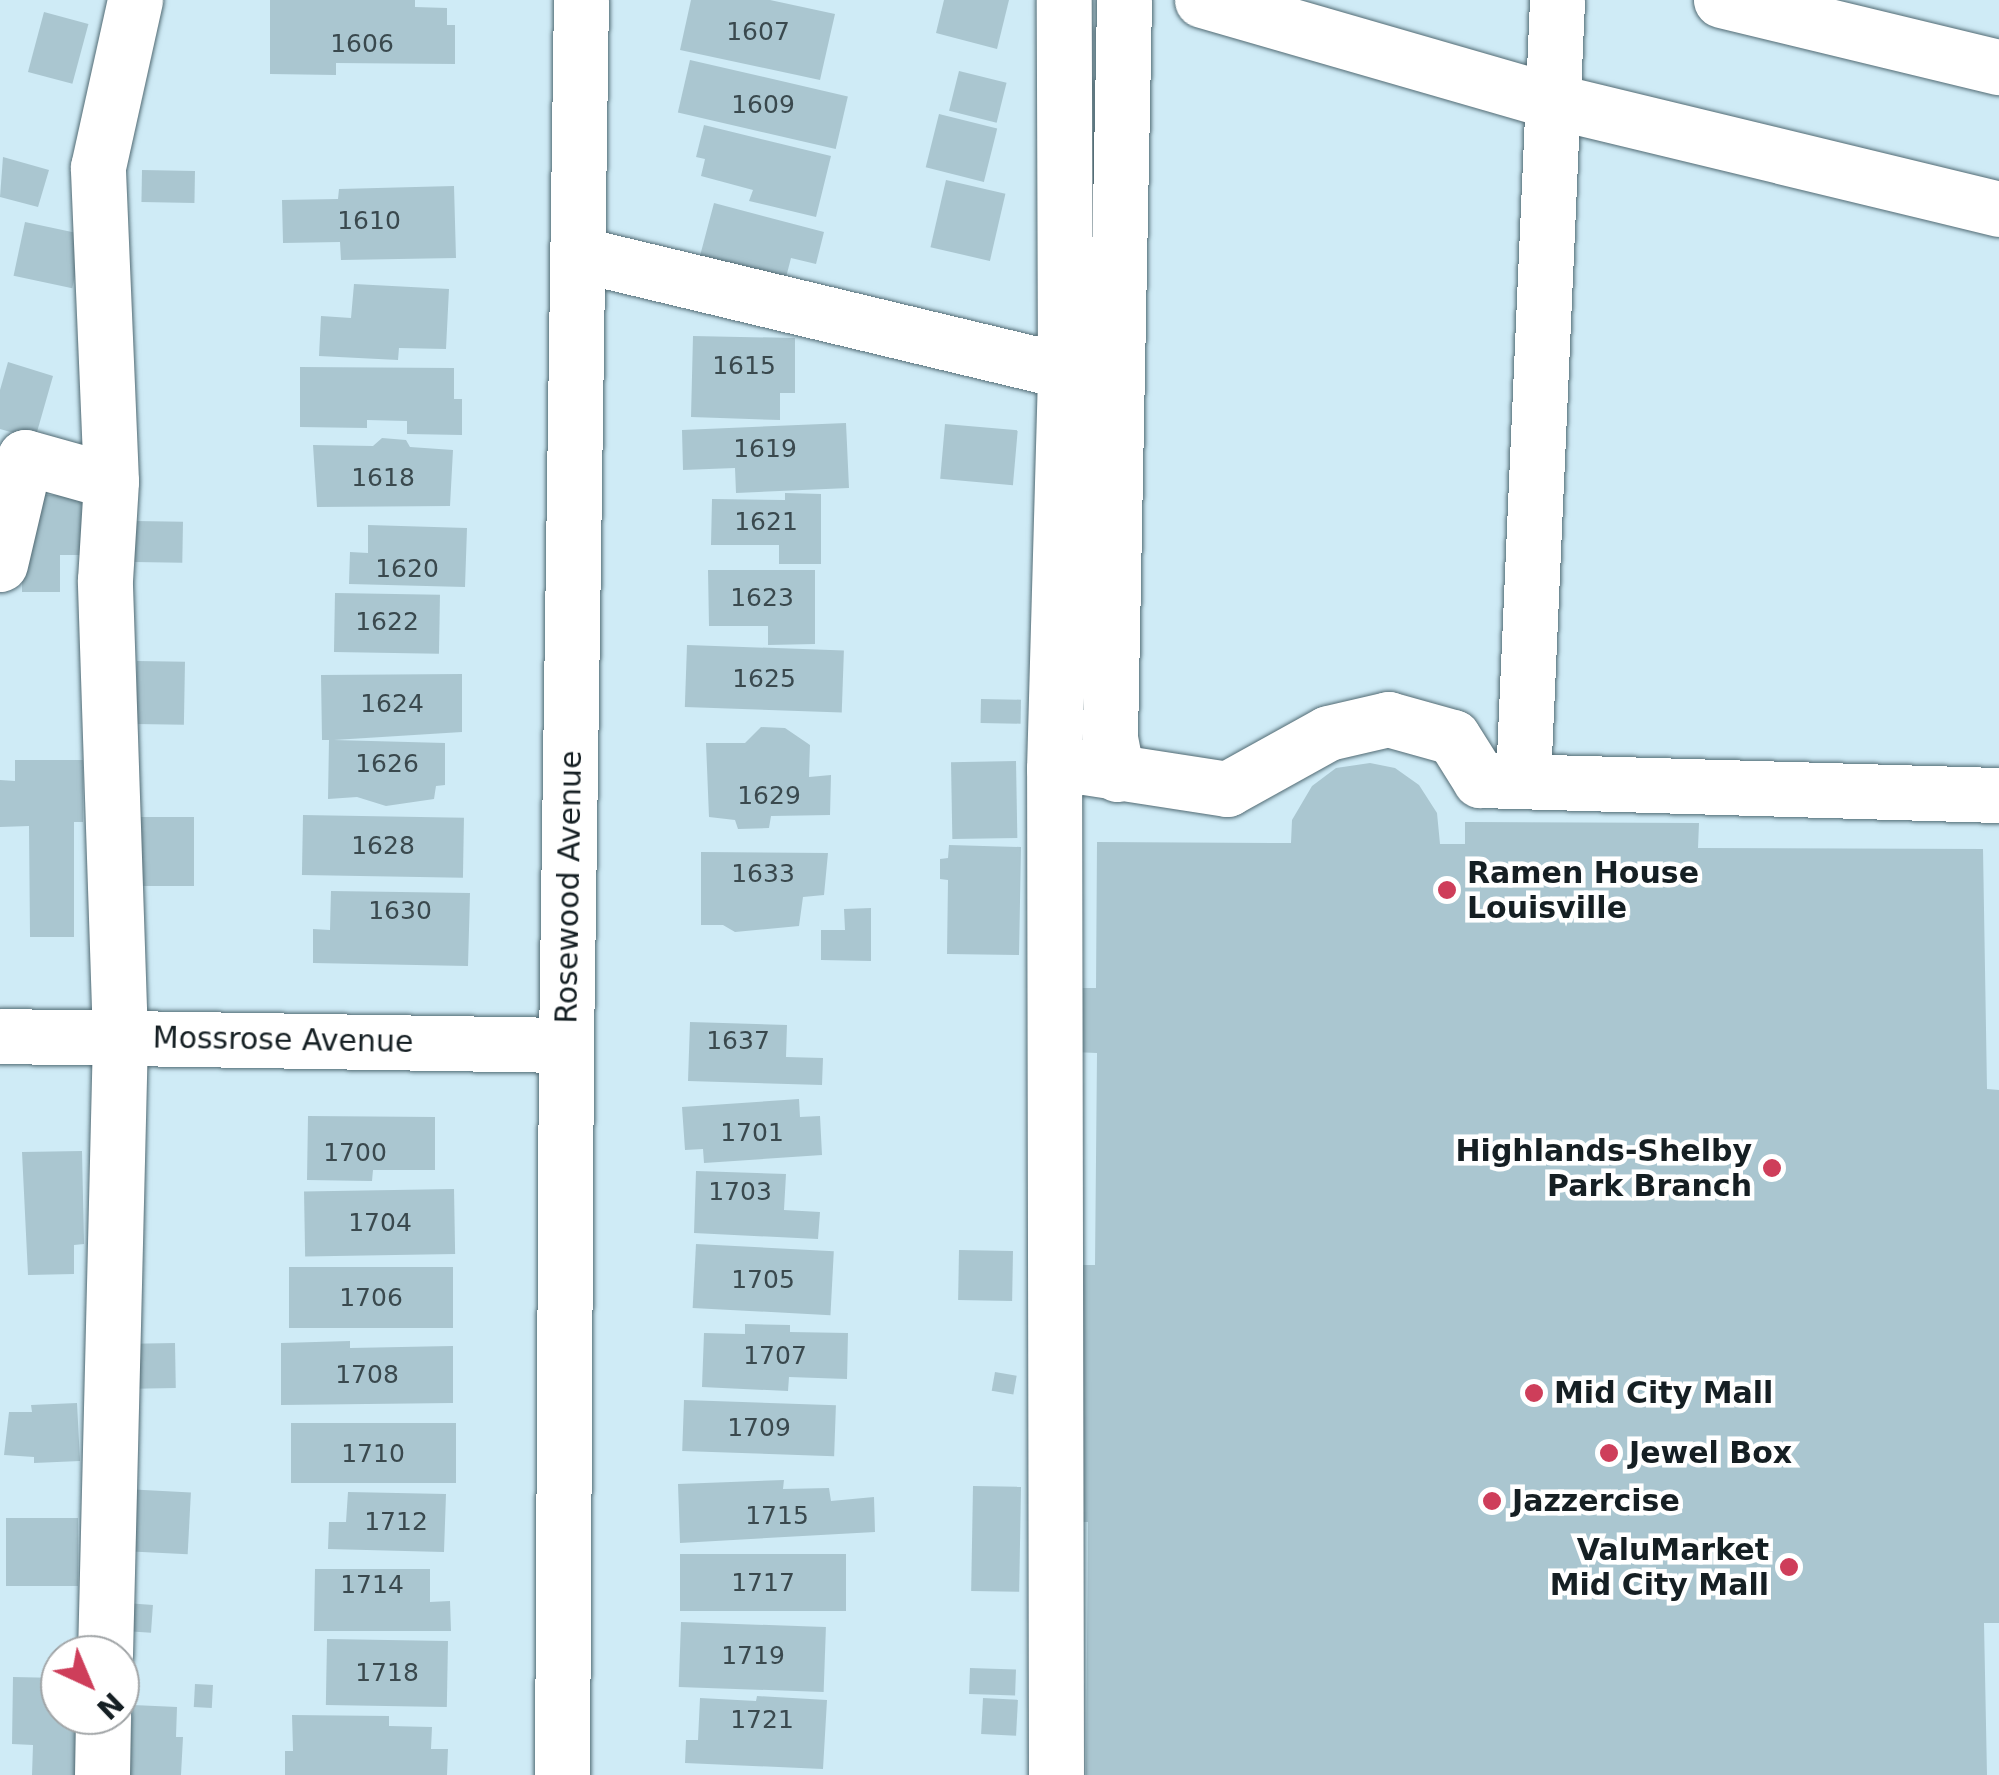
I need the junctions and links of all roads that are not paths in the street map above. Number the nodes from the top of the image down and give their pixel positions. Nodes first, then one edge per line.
1 (136, 0) edge
2 (581, 0) edge
3 (1064, 0) edge
4 (1124, 0) edge
5 (1202, 0) edge
6 (1558, 0) edge
7 (1721, 0) edge
8 (1999, 67) edge
9 (1553, 101) junction
10 (1999, 209) edge
11 (578, 254) junction
12 (1066, 371) junction
13 (111, 481) junction
14 (0, 564) edge
15 (1054, 769) junction
16 (1117, 774) junction
17 (1523, 780) junction
18 (1999, 795) edge
19 (0, 1036) edge
20 (120, 1038) junction
21 (566, 1045) junction
22 (105, 1635) edge
23 (103, 1735) edge
24 (102, 1775) edge
25 (562, 1775) edge
26 (1056, 1775) edge

1 - 13 street
2 - 11 street, Rosewood Avenue
3 - 12 street
4 - 16 street
5 - 9 street
6 - 9 street
7 - 8 street
9 - 10 street
9 - 17 street
11 - 12 street
11 - 21 street, Rosewood Avenue
12 - 15 street
13 - 14 street
13 - 20 street
15 - 16 street
15 - 26 street
16 - 17 street
17 - 18 street
19 - 20 street, Mossrose Avenue
20 - 21 street, Mossrose Avenue
20 - 22 street
21 - 25 street, Rosewood Avenue
23 - 24 street

